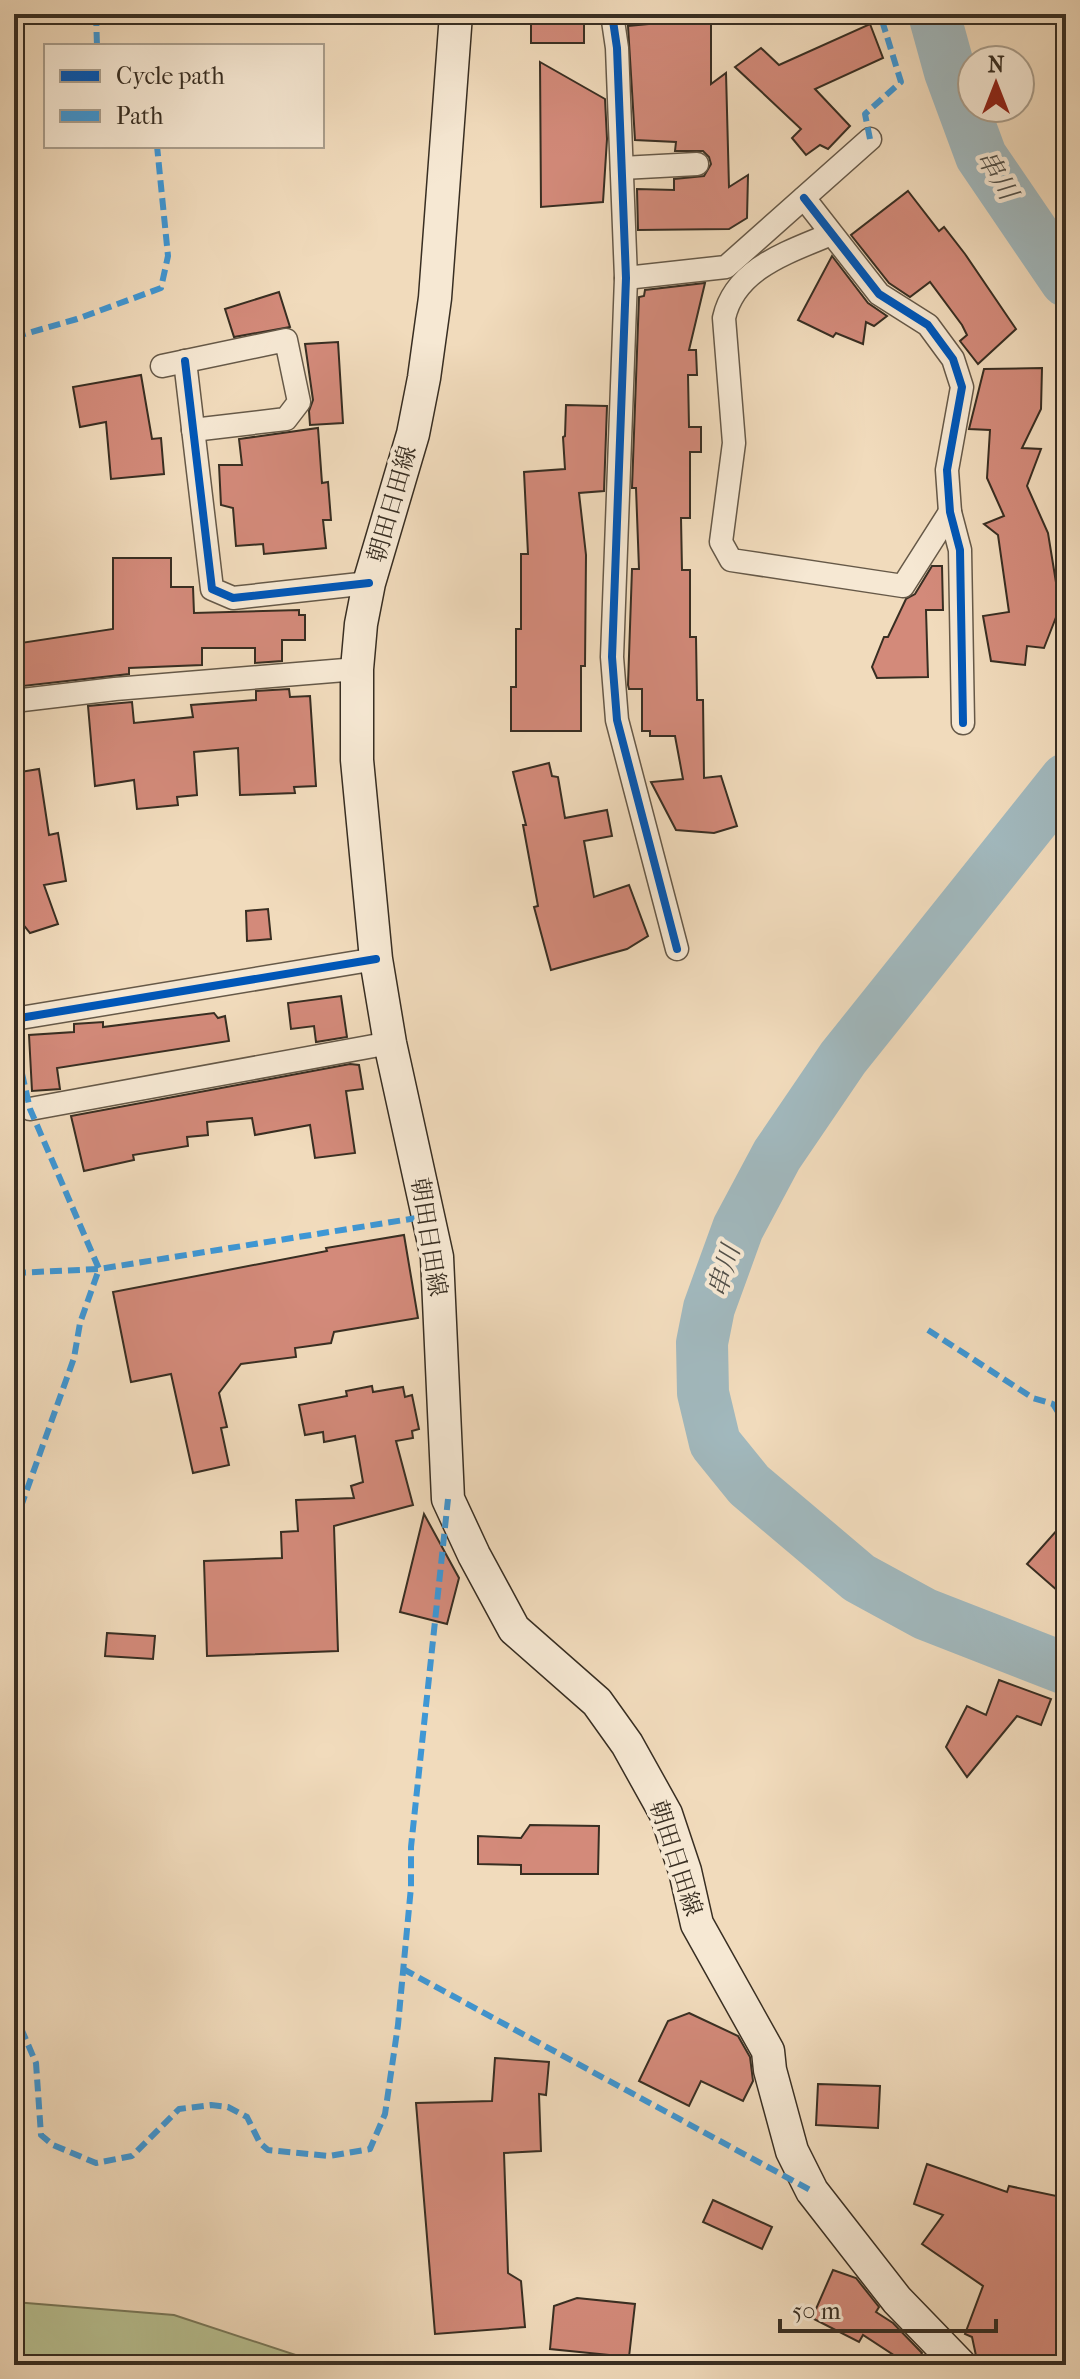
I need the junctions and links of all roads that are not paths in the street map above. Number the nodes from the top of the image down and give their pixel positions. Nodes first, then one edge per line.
1 (456, 14) edge
2 (612, 14) edge
3 (870, 139) dead end
4 (697, 164) dead end
5 (622, 168) junction
6 (804, 198) junction
7 (831, 234) junction
8 (626, 278) junction
9 (185, 361) junction
10 (162, 366) dead end
11 (193, 430) junction
12 (950, 512) junction
13 (369, 583) junction
14 (357, 669) junction
15 (14, 701) edge
16 (963, 723) dead end
17 (677, 949) dead end
18 (376, 959) junction
19 (14, 1019) edge
20 (390, 1043) junction
21 (30, 1109) dead end
22 (960, 2365) edge

1 - 13 main road, 朝田日田線
2 - 5 street
3 - 6 street
4 - 5 street
5 - 8 street
6 - 7 street
6 - 8 street
7 - 12 street
7 - 12 street
8 - 17 street
9 - 10 street
9 - 11 street
9 - 11 street
11 - 13 street
12 - 16 street
13 - 14 main road, 朝田日田線
14 - 15 street
14 - 18 main road, 朝田日田線
18 - 19 street
18 - 20 main road, 朝田日田線
20 - 21 street
20 - 22 main road, 朝田日田線

